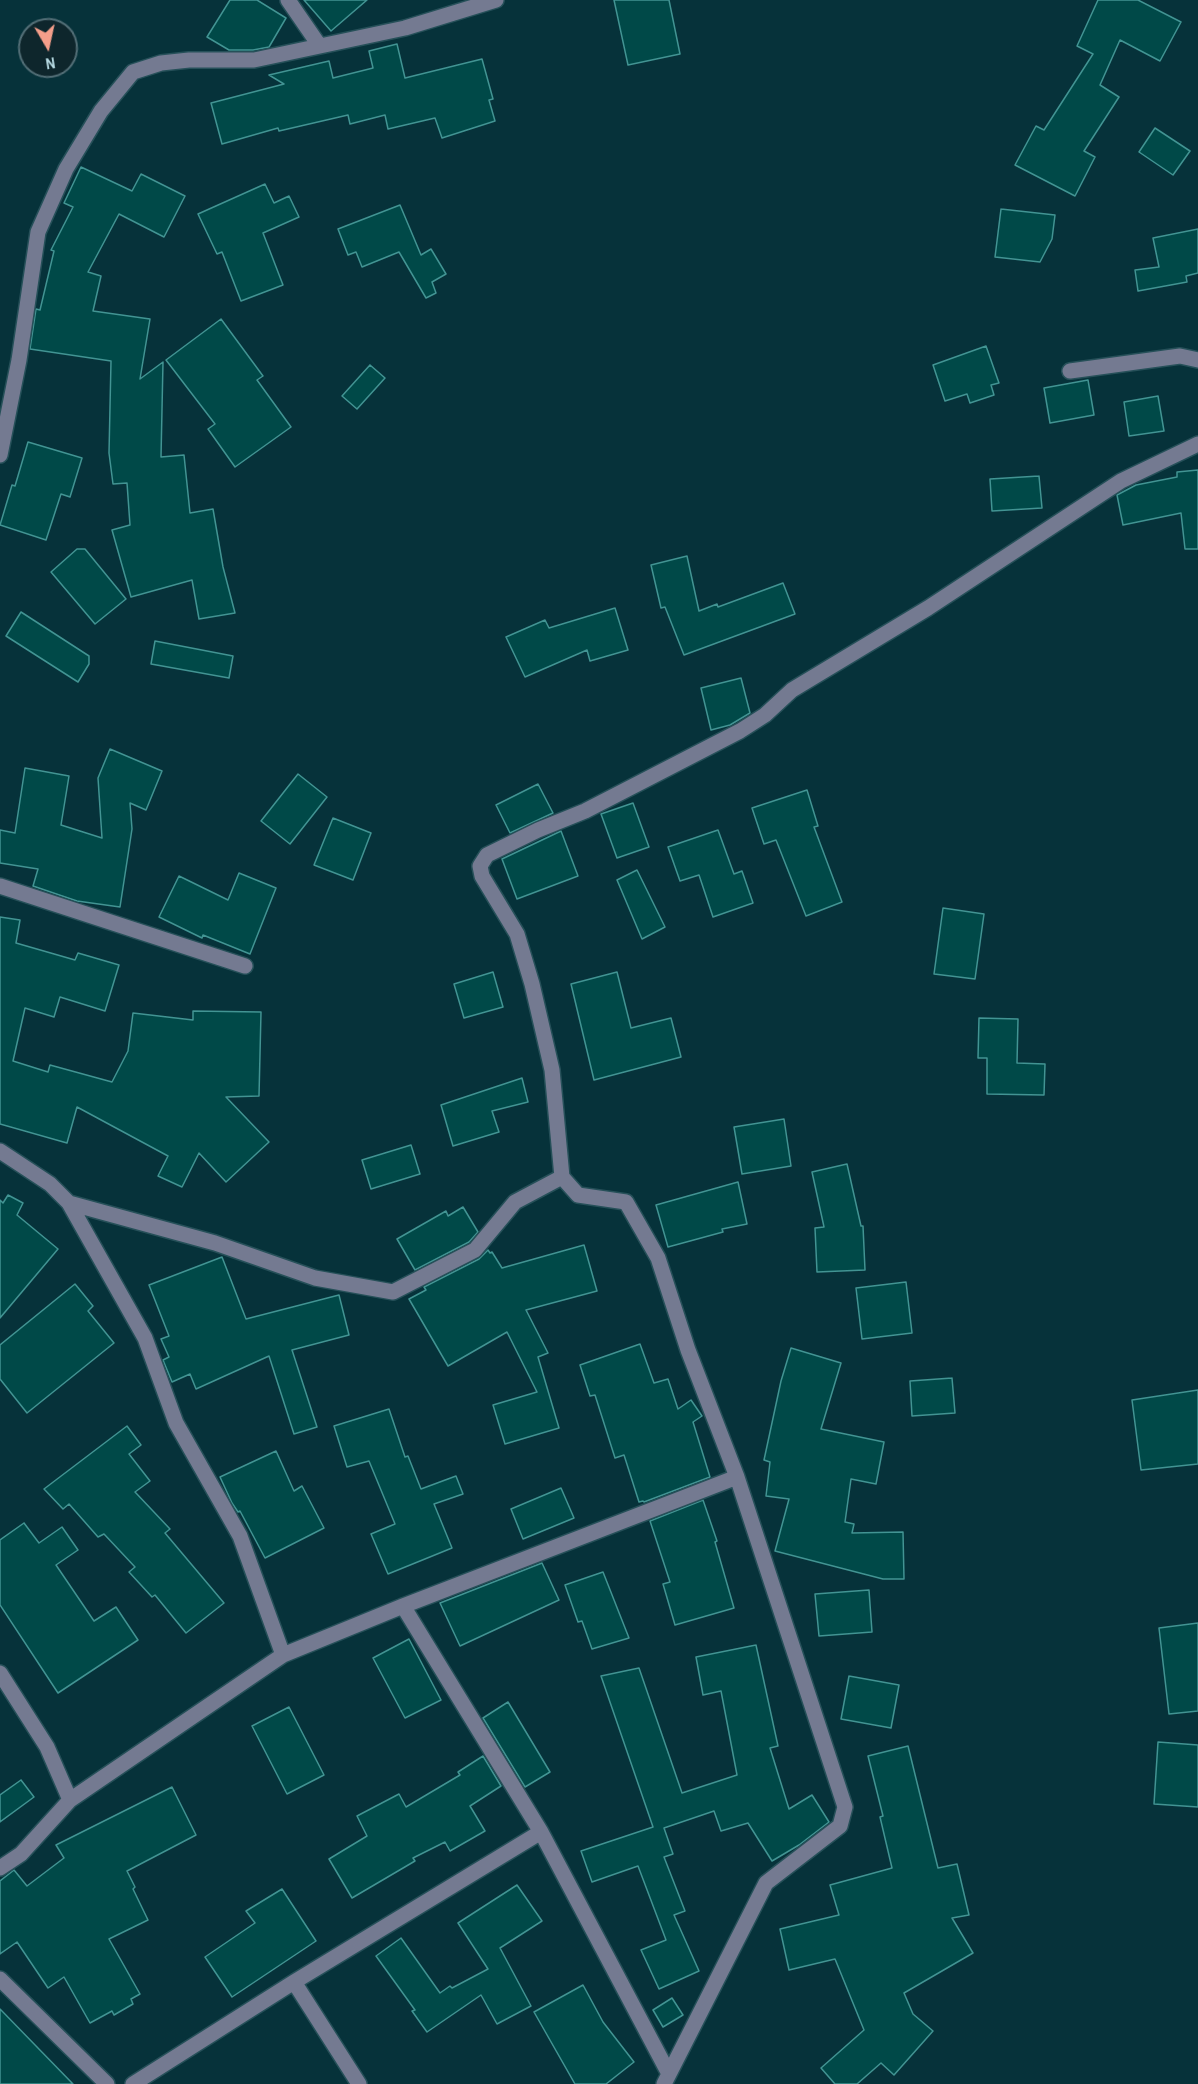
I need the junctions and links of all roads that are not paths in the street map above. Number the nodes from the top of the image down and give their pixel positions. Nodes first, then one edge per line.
1 (288, 0) edge
2 (496, 0) edge
3 (319, 45) junction
4 (1198, 360) edge
5 (1070, 371) dead end
6 (1198, 444) edge
7 (0, 455) edge
8 (0, 886) edge
9 (244, 966) dead end
10 (0, 1151) edge
11 (562, 1177) junction
12 (69, 1203) junction
13 (737, 1477) junction
14 (403, 1606) junction
15 (283, 1655) junction
16 (0, 1673) edge
17 (70, 1800) junction
18 (541, 1832) junction
19 (0, 1868) edge
20 (0, 1979) edge
21 (294, 1982) junction
22 (666, 2078) edge
23 (107, 2084) edge
24 (133, 2084) edge
25 (359, 2084) edge

1 - 3 street
2 - 3 street
3 - 7 street
4 - 5 street
6 - 11 street
8 - 9 street
10 - 12 street
11 - 12 street
11 - 13 street
12 - 15 street
13 - 14 street
13 - 22 street
14 - 15 street
14 - 18 street
15 - 17 street
16 - 17 street
17 - 19 street
18 - 21 street
18 - 22 street
20 - 23 street
21 - 24 street
21 - 25 street

